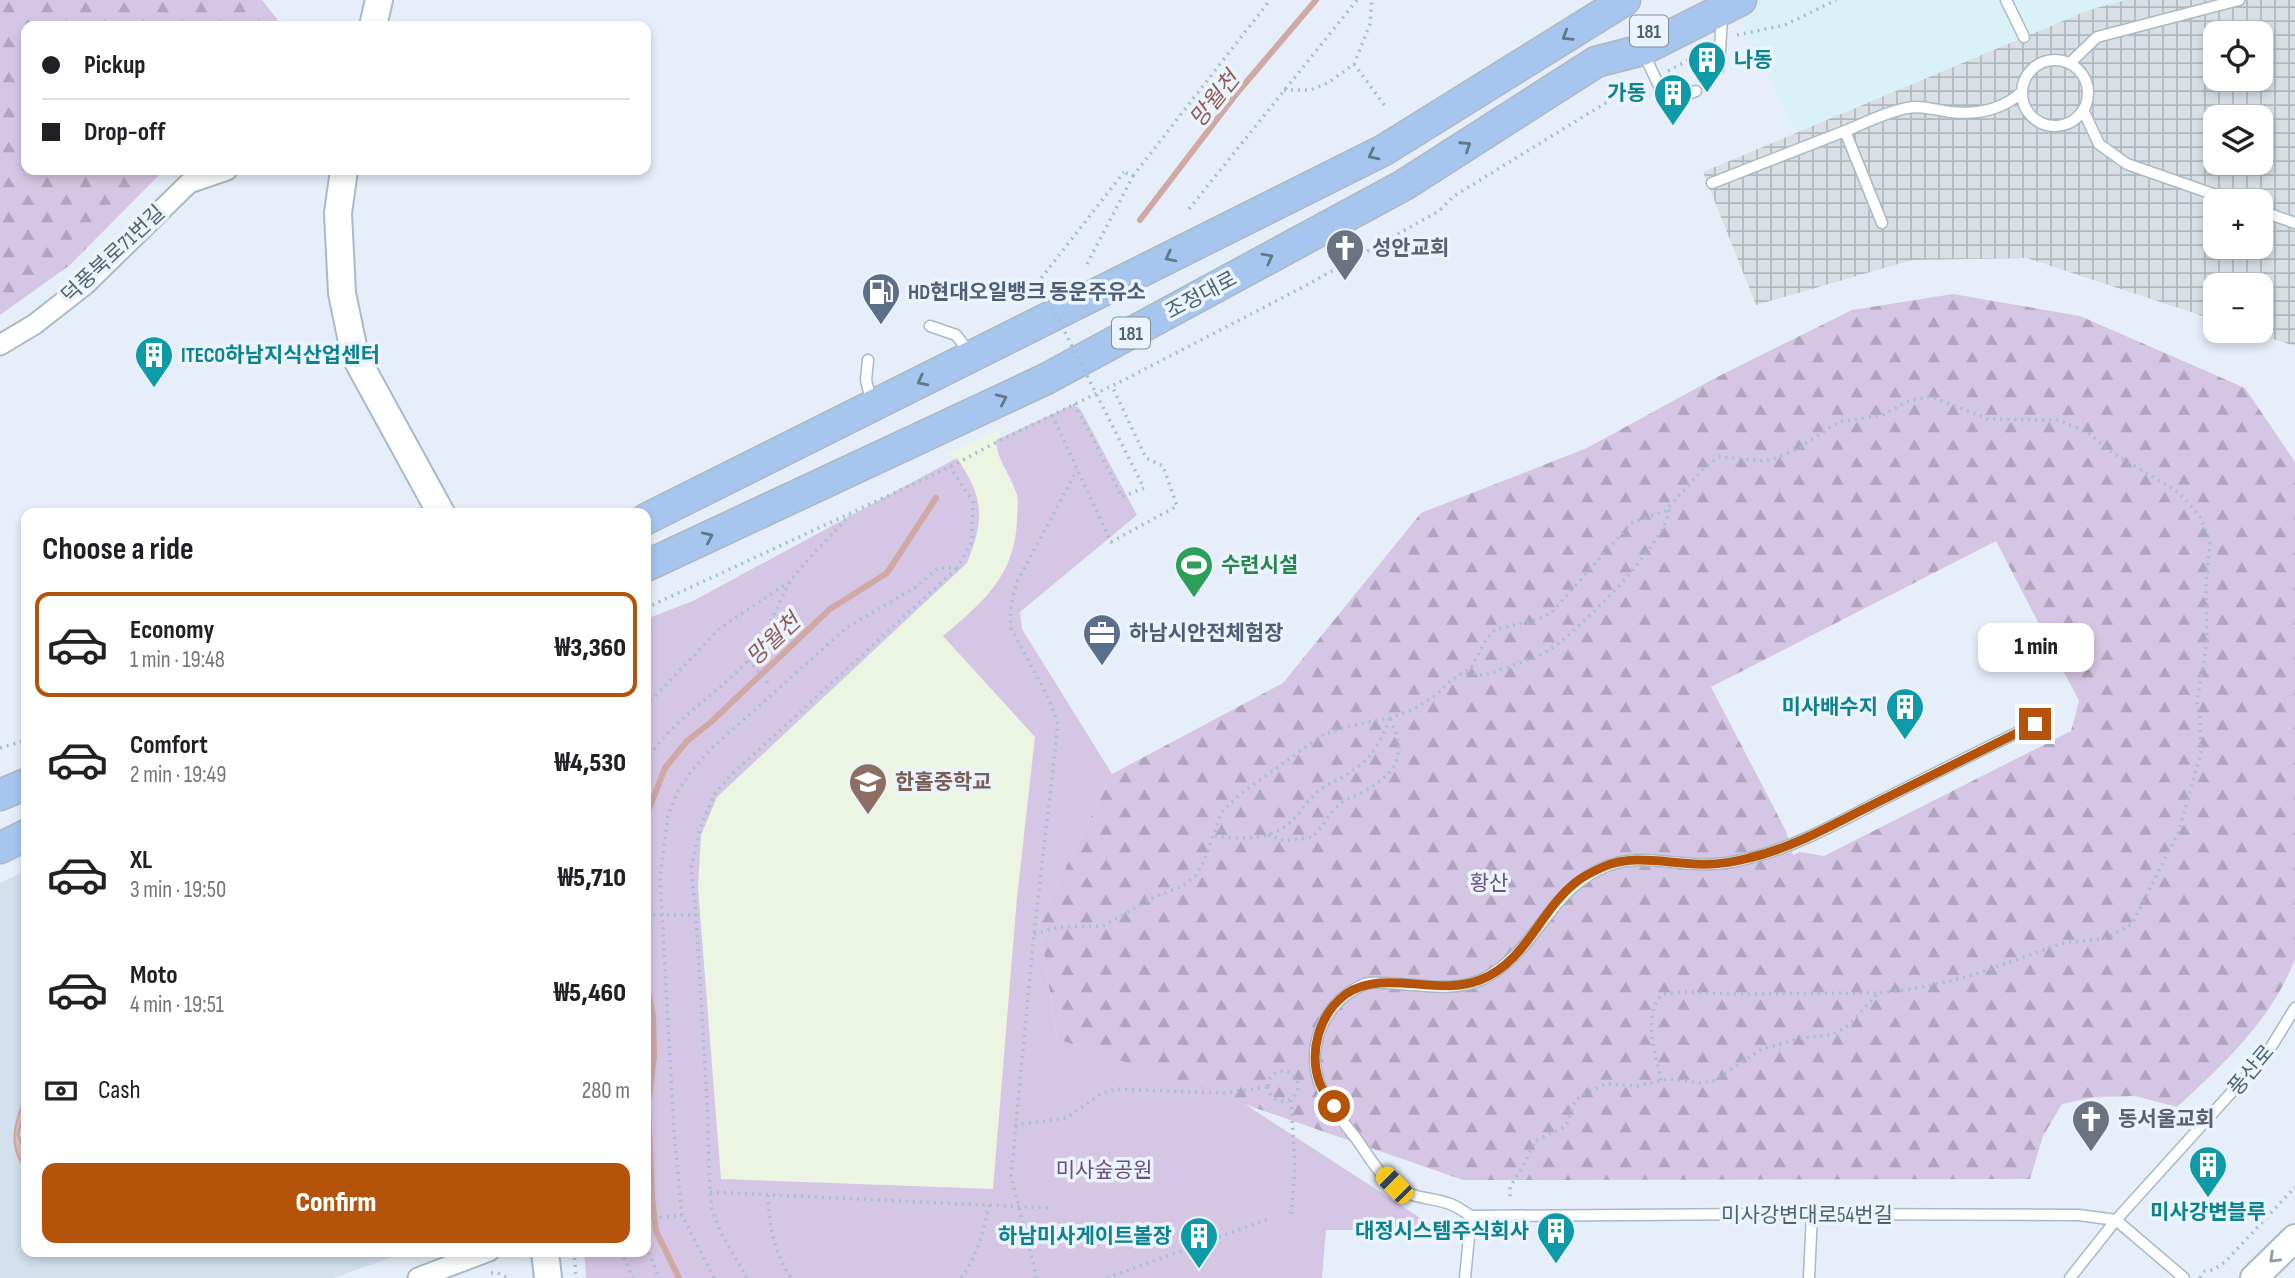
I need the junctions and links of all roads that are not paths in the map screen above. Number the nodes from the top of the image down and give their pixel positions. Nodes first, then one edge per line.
1 (379, 0) edge
2 (1625, 0) edge
3 (2006, 0) edge
4 (2239, 0) edge
5 (1722, 3) edge
6 (374, 21) edge
7 (2024, 37) dead end
8 (1642, 50) junction
9 (1596, 62) junction
10 (2070, 63) junction
11 (1719, 68) dead end
12 (1696, 91) dead end
13 (2022, 92) junction
14 (2083, 110) junction
15 (1845, 131) junction
16 (213, 175) edge
17 (343, 175) edge
18 (1712, 183) dead end
19 (2203, 191) edge
20 (2273, 215) edge
21 (1882, 223) dead end
22 (2295, 223) edge
23 (930, 326) dead end
24 (0, 345) edge
25 (972, 356) junction
26 (868, 360) dead end
27 (872, 406) junction
28 (438, 508) edge
29 (651, 516) edge
30 (651, 564) edge
31 (2035, 724) dead end
32 (21, 783) edge
33 (21, 784) edge
34 (0, 788) edge
35 (0, 795) edge
36 (21, 828) edge
37 (0, 835) edge
38 (21, 838) edge
39 (0, 849) edge
40 (2295, 1008) edge
41 (1812, 1214) junction
42 (1471, 1216) junction
43 (2116, 1220) junction
44 (2295, 1238) edge
45 (473, 1257) edge
46 (546, 1257) edge
47 (418, 1278) edge
48 (548, 1278) edge
49 (1465, 1278) edge
50 (1809, 1278) edge
51 (2070, 1278) edge
52 (2184, 1278) edge
53 (2254, 1278) edge

1 - 6 street
2 -> 25 main road
3 - 7 lane
4 - 10 lane
5 - 8 main road, 조정대로
5 - 9 main road, 181
5 - 11 lane
8 - 9 main road, 조정대로
8 - 12 lane
30 -> 9 main road, 조정대로 / 181
10 - 13 lane
10 - 14 lane
13 - 14 lane
13 - 15 lane
14 - 19 lane
15 - 18 lane
15 - 21 lane
16 - 24 street, 덕풍북로71번길
17 - 28 street
20 - 22 lane
23 - 25 lane
25 -> 27 main road
26 - 27 lane
27 - 29 main road
31 - 42 lane
32 - 34 main road
33 - 35 main road
36 - 37 main road
38 - 39 main road
40 - 43 lane, 풍산로
41 - 42 lane, 미사강변대로54번길
41 - 43 lane, 미사강변대로54번길
41 - 50 lane
42 - 49 lane
43 - 51 lane, 풍산로
43 - 52 lane
44 -> 53 street
45 - 47 street
46 - 48 street

